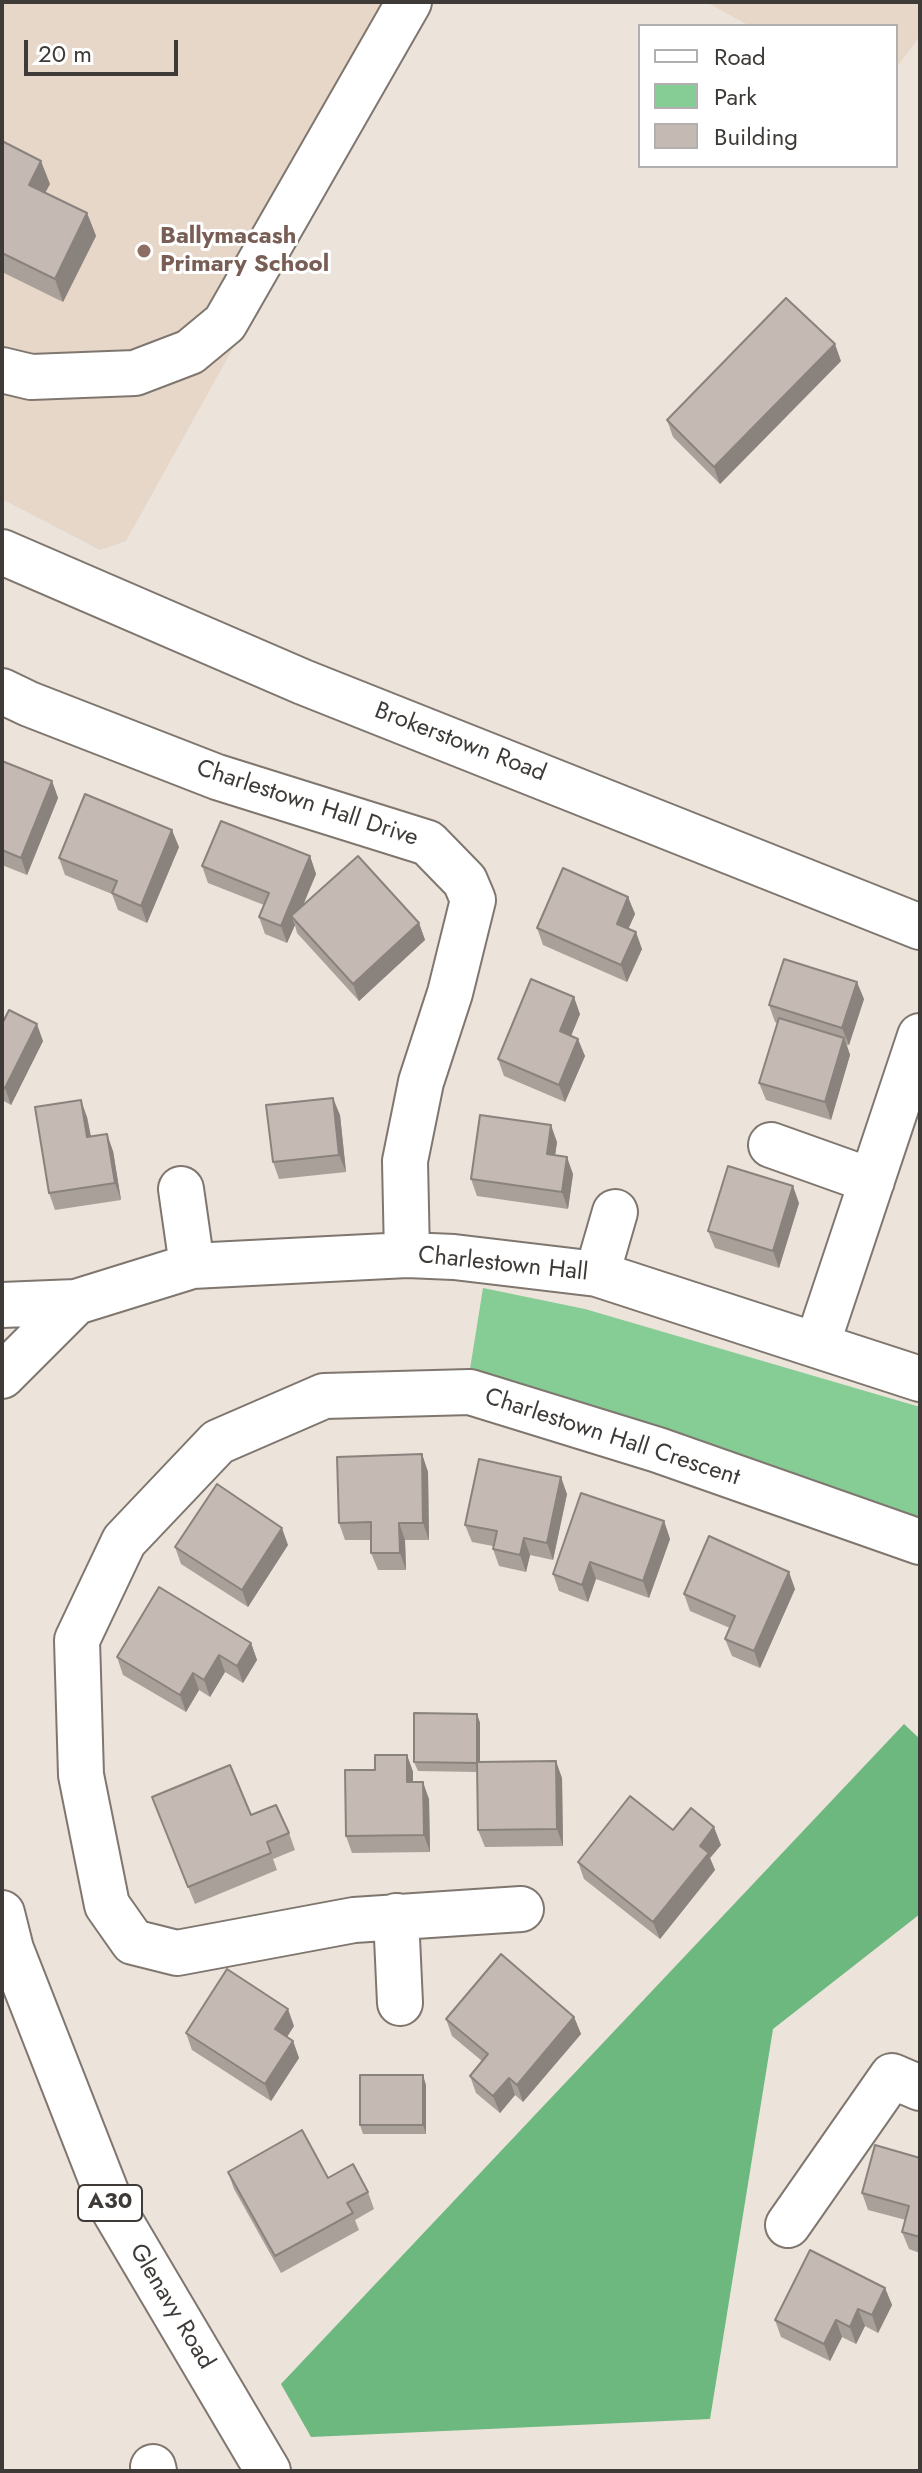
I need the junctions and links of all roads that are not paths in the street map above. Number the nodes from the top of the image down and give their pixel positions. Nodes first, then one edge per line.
1 (402, 4) edge
2 (2, 370) edge
3 (2, 552) edge
4 (2, 691) edge
5 (920, 927) edge
6 (920, 1036) edge
7 (771, 1145) dead end
8 (872, 1181) junction
9 (181, 1189) dead end
10 (615, 1212) dead end
11 (407, 1255) junction
12 (192, 1266) junction
13 (597, 1274) junction
14 (76, 1302) junction
15 (2, 1305) edge
16 (817, 1345) junction
17 (2, 1376) edge
18 (920, 1379) edge
19 (920, 1542) edge
20 (521, 1909) dead end
21 (2, 1913) edge
22 (396, 1916) junction
23 (400, 2003) dead end
24 (920, 2088) edge
25 (788, 2225) dead end
26 (268, 2471) edge

1 - 2 street
3 - 5 street, Brokerstown Road
4 - 11 street, Charlestown Hall Drive
6 - 8 street
7 - 8 street
8 - 16 street
9 - 12 street
10 - 13 street
11 - 12 street, Charlestown Hall
11 - 13 street, Charlestown Hall
12 - 14 street, Charlestown Hall
13 - 16 street, Charlestown Hall
14 - 15 street, Charlestown Hall
14 - 17 street, Charlestown Hall
16 - 18 street, Charlestown Hall
19 - 22 street, Charlestown Hall Crescent
20 - 22 street, Charlestown Hall Crescent
21 - 26 street, Glenavy Road / A30
22 - 23 street
24 - 25 street

